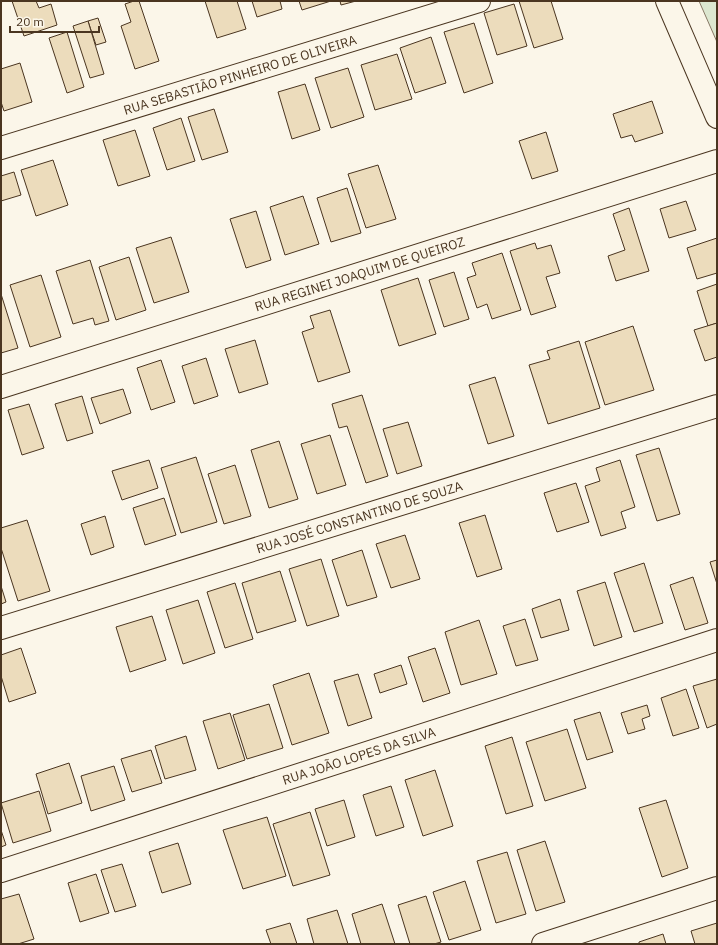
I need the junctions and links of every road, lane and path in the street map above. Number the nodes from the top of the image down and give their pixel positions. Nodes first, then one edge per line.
1 (479, 1) edge
2 (667, 1) edge
3 (717, 117) edge
4 (1, 148) edge
5 (717, 161) edge
6 (1, 387) edge
7 (717, 406) edge
8 (1, 628) edge
9 (717, 640) edge
10 (1, 872) edge
11 (717, 888) edge
12 (543, 944) edge

1 - 4 street, RUA SEBASTIÃO PINHEIRO DE OLIVEIRA
2 - 3 street
5 - 6 street, RUA REGINEI JOAQUIM DE QUEIROZ
7 - 8 street, RUA JOSÉ CONSTANTINO DE SOUZA
9 - 10 street, RUA JOÃO LOPES DA SILVA
11 - 12 street

